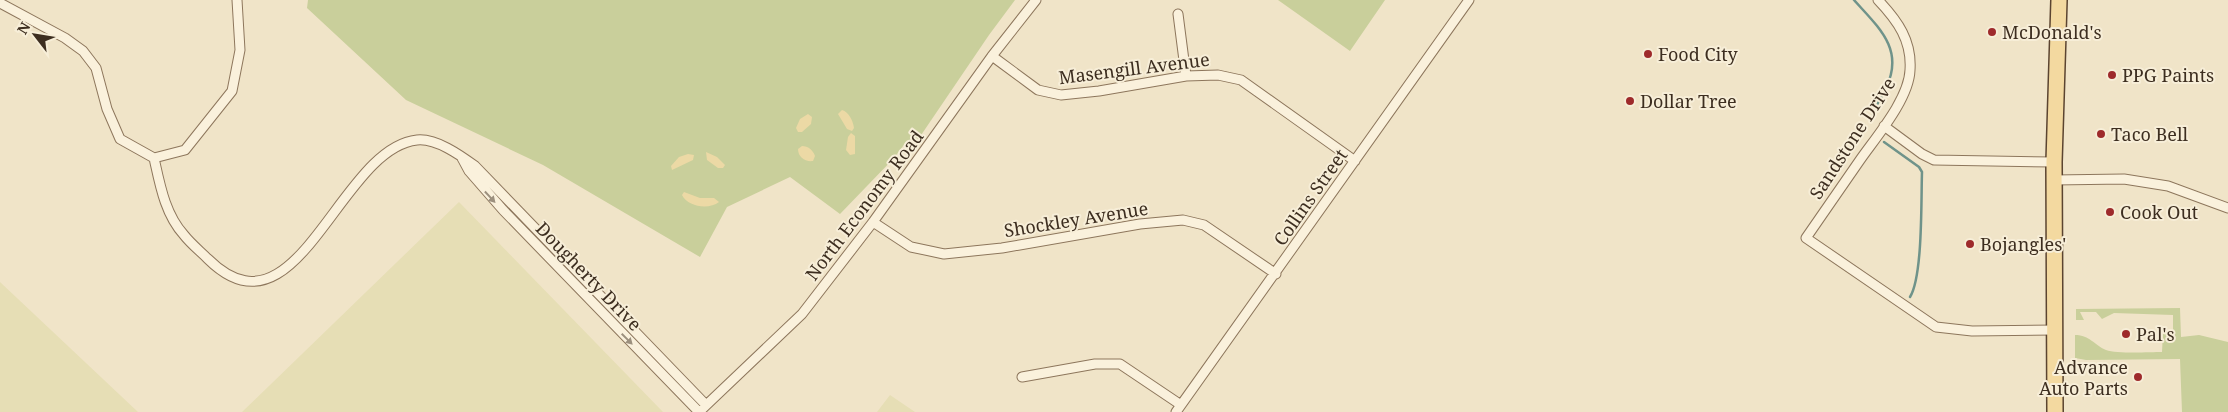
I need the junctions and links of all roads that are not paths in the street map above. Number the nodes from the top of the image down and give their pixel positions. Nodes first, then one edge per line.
1 (237, 0) edge
2 (1036, 0) edge
3 (1469, 0) edge
4 (1878, 0) edge
5 (2059, 0) edge
6 (0, 3) edge
7 (1178, 14) dead end
8 (992, 56) junction
9 (1186, 76) junction
10 (1884, 126) junction
11 (154, 158) junction
12 (462, 158) junction
13 (1354, 161) junction
14 (2054, 162) junction
15 (2054, 180) junction
16 (2228, 208) edge
17 (873, 222) junction
18 (1276, 274) junction
19 (617, 312) junction
20 (609, 320) junction
21 (2055, 330) junction
22 (1022, 377) dead end
23 (706, 405) junction
24 (1179, 408) edge
25 (699, 412) edge
26 (2054, 412) edge

1 - 11 street
2 - 8 street, North Economy Road
3 - 13 street, Collins Street
4 - 10 street, Sandstone Drive
5 - 14 main road
6 - 11 street
7 - 9 street
8 - 9 street, Masengill Avenue
8 - 17 street, North Economy Road
9 - 13 street, Masengill Avenue
10 - 14 street
10 - 21 street, Sandstone Drive
11 - 12 street, Dougherty Drive
12 - 19 street, Dougherty Drive
12 -> 20 street, Dougherty Drive
13 - 18 street, Collins Street
14 - 15 main road
15 - 16 street
15 - 21 main road
17 - 18 street, Shockley Avenue
17 - 23 street, North Economy Road
18 - 24 street, Collins Street
19 - 20 street
19 - 23 street, Dougherty Drive
20 -> 25 street, Dougherty Drive
21 - 26 main road
22 - 24 street
23 - 25 street, North Economy Road

